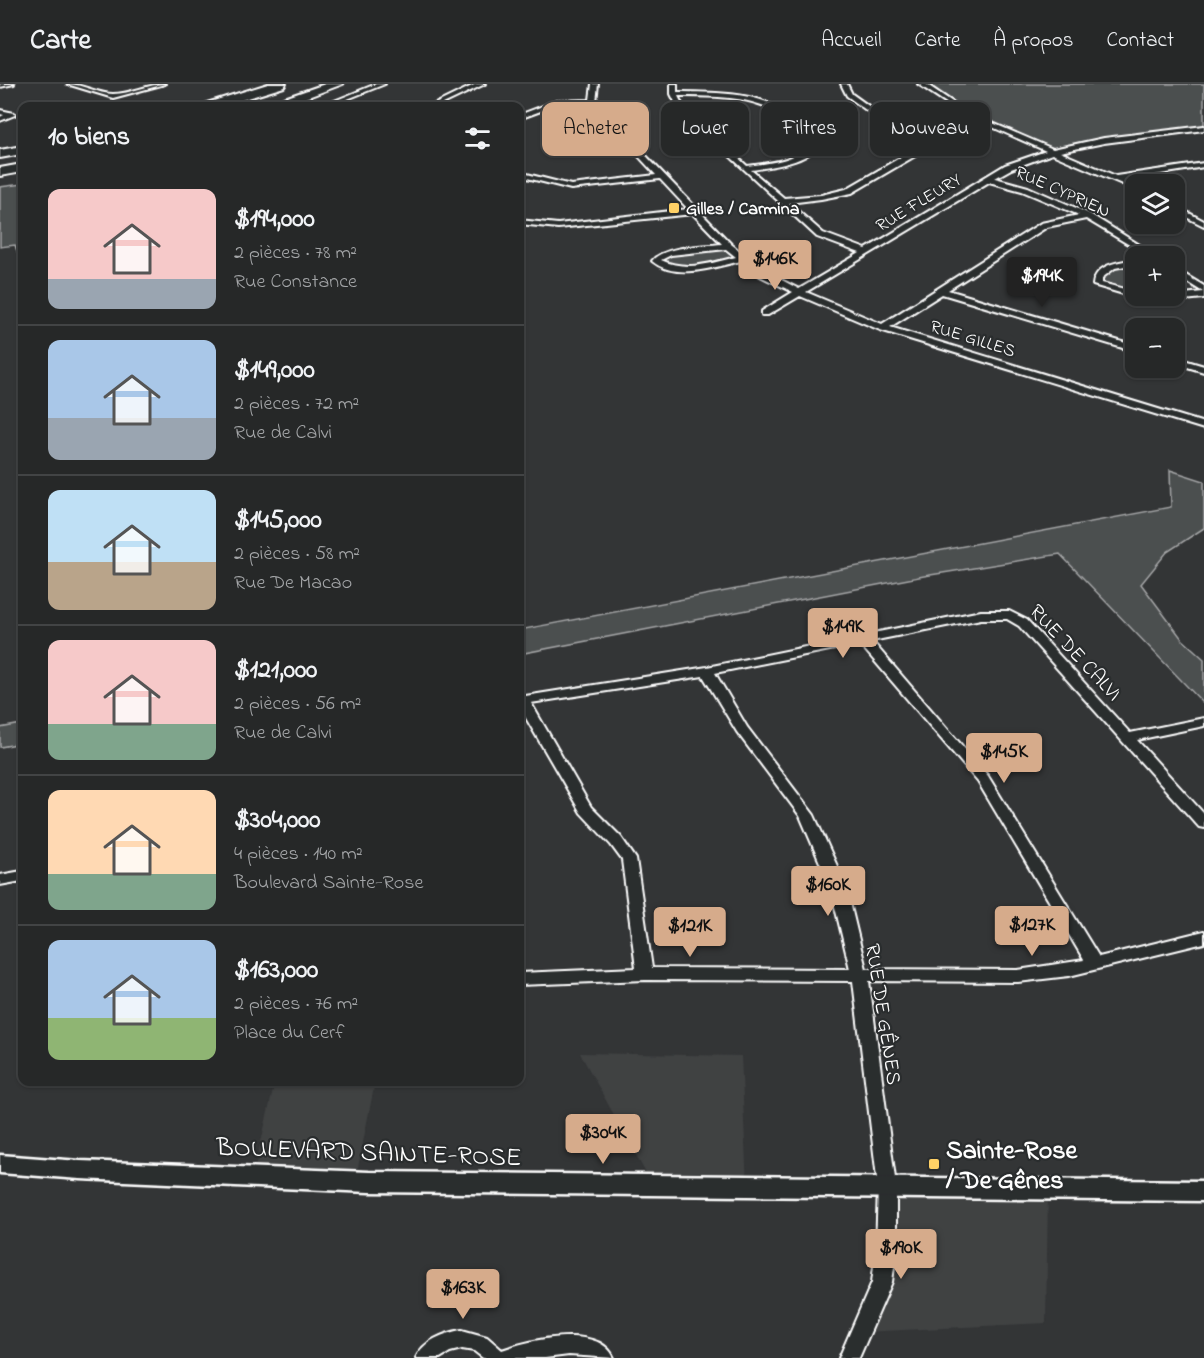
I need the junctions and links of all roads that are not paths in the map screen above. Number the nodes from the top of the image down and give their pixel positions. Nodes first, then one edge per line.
1 (11, 84) edge
2 (70, 84) edge
3 (162, 84) edge
4 (280, 84) edge
5 (337, 84) edge
6 (382, 84) edge
7 (482, 84) edge
8 (595, 84) edge
9 (674, 84) edge
10 (843, 84) edge
11 (921, 84) edge
12 (0, 85) edge
13 (674, 94) junction
14 (224, 102) edge
15 (285, 102) edge
16 (335, 102) edge
17 (443, 102) edge
18 (593, 102) edge
19 (542, 108) edge
20 (0, 112) edge
21 (524, 115) edge
22 (0, 119) edge
23 (1204, 128) edge
24 (18, 151) edge
25 (1050, 152) junction
26 (0, 154) edge
27 (641, 156) edge
28 (1204, 165) edge
29 (745, 168) junction
30 (18, 169) edge
31 (0, 172) edge
32 (524, 175) edge
33 (661, 177) junction
34 (988, 179) junction
35 (1115, 179) junction
36 (1125, 183) edge
37 (781, 201) junction
38 (694, 212) junction
39 (1185, 213) edge
40 (1087, 216) junction
41 (524, 223) edge
42 (1204, 224) edge
43 (728, 246) junction
44 (1136, 246) edge
45 (866, 252) junction
46 (743, 258) junction
47 (1125, 263) edge
48 (1185, 277) edge
49 (1204, 290) edge
50 (941, 291) junction
51 (799, 292) junction
52 (1125, 292) edge
53 (1204, 295) edge
54 (1185, 297) edge
55 (765, 313) dead end
56 (883, 328) junction
57 (1125, 346) edge
58 (1185, 363) edge
59 (1204, 369) edge
60 (1204, 426) edge
61 (863, 639) junction
62 (707, 671) junction
63 (524, 700) edge
64 (524, 705) edge
65 (1204, 722) edge
66 (1126, 738) junction
67 (1204, 823) edge
68 (18, 877) edge
69 (0, 880) edge
70 (1204, 937) edge
71 (1095, 964) junction
72 (645, 975) junction
73 (860, 976) junction
74 (524, 979) edge
75 (0, 1164) edge
76 (887, 1186) junction
77 (1204, 1191) edge
78 (426, 1358) edge
79 (496, 1358) edge
80 (506, 1358) edge
81 (604, 1358) edge
82 (849, 1358) edge

1 - 12 street
2 - 3 street
4 - 14 highway
5 - 15 highway
6 - 16 street
7 - 17 street
8 - 18 street
9 - 13 street
10 - 37 street
11 - 25 street
13 - 29 street
13 - 29 street
19 - 21 street
20 - 22 street
23 - 25 street, RUE FLEURY
24 - 26 highway
25 - 34 street, RUE FLEURY
25 - 35 street
27 - 33 street, RUE GILLES
28 - 35 street
29 - 37 street
30 - 31 highway
32 - 33 street
33 - 38 street, RUE GILLES
34 - 40 street, RUE CYPRIEN
34 - 45 street, RUE FLEURY
35 - 36 street
37 - 45 street
38 - 41 street
38 - 43 street, RUE GILLES
39 - 42 street
40 - 44 street, RUE CYPRIEN
40 - 50 street
43 - 46 street, RUE GILLES
43 - 46 street
45 - 51 street, RUE FLEURY
46 - 51 street, RUE GILLES
47 - 52 street
48 - 49 street
50 - 56 street
50 - 57 street
51 - 55 street, RUE FLEURY
51 - 56 street, RUE GILLES
53 - 54 street
56 - 60 street, RUE GILLES
58 - 59 street
61 - 62 street, RUE DE CALVI
61 - 66 street, RUE DE CALVI
61 - 71 street
62 - 63 street, RUE DE CALVI
62 - 73 street, RUE DE GÊNES
64 - 72 street
65 - 66 street
66 - 67 street, RUE DE CALVI
68 - 69 street
70 - 71 street
71 - 73 street
72 - 73 street
72 - 74 street
73 - 76 street, RUE DE GÊNES
75 - 76 street, BOULEVARD SAINTE-ROSE
76 - 77 street, BOULEVARD SAINTE-ROSE
76 - 82 street, RUE DE GÊNES
78 - 79 street
80 - 81 street

